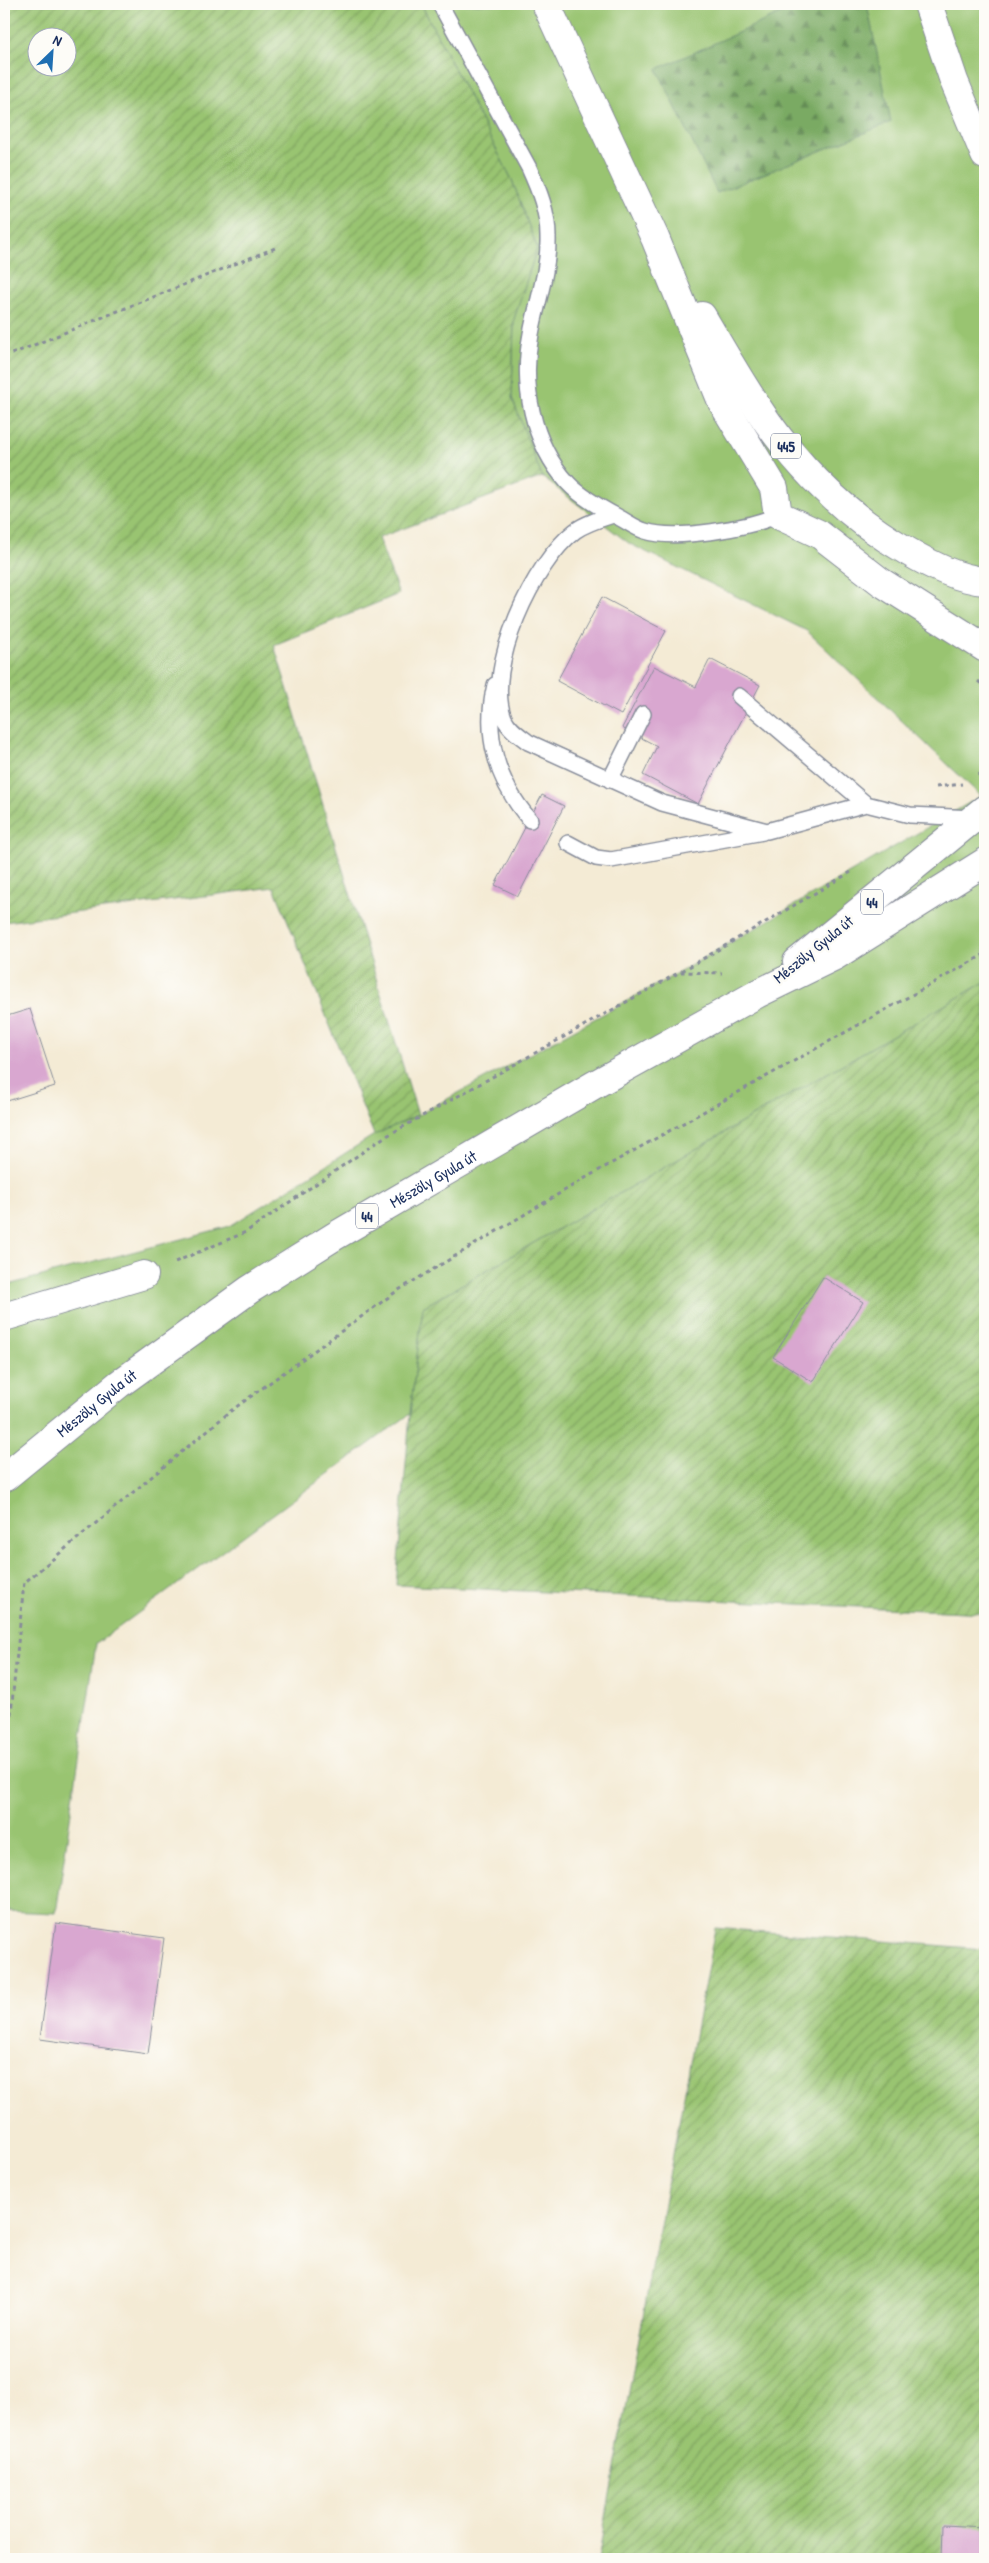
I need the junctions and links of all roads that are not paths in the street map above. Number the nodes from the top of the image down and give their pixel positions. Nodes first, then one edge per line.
1 (440, 4) edge
2 (546, 4) edge
3 (928, 4) edge
4 (985, 155) edge
5 (655, 238) junction
6 (613, 514) junction
7 (778, 515) junction
8 (985, 581) edge
9 (985, 648) edge
10 (504, 649) junction
11 (739, 696) dead end
12 (643, 714) dead end
13 (610, 780) junction
14 (866, 804) junction
15 (980, 813) edge
16 (530, 820) dead end
17 (767, 831) junction
18 (568, 843) dead end
19 (985, 862) edge
20 (757, 994) junction
21 (144, 1275) road end
22 (4, 1317) edge
23 (4, 1478) edge

1 - 6 lane
2 - 5 main road, 445
3 - 4 main road
5 - 7 main road, 445
5 - 8 main road, 445
6 - 7 lane
6 - 10 lane
7 - 9 main road
10 - 13 lane
10 - 16 lane
11 - 14 lane
12 - 13 lane
13 - 17 lane
14 - 15 lane
14 - 17 lane
15 - 20 main road, Mészöly Gyula út / 44
17 - 18 lane
19 - 20 main road, Mészöly Gyula út / 44
20 - 23 main road, Mészöly Gyula út / 44
21 - 22 main road

